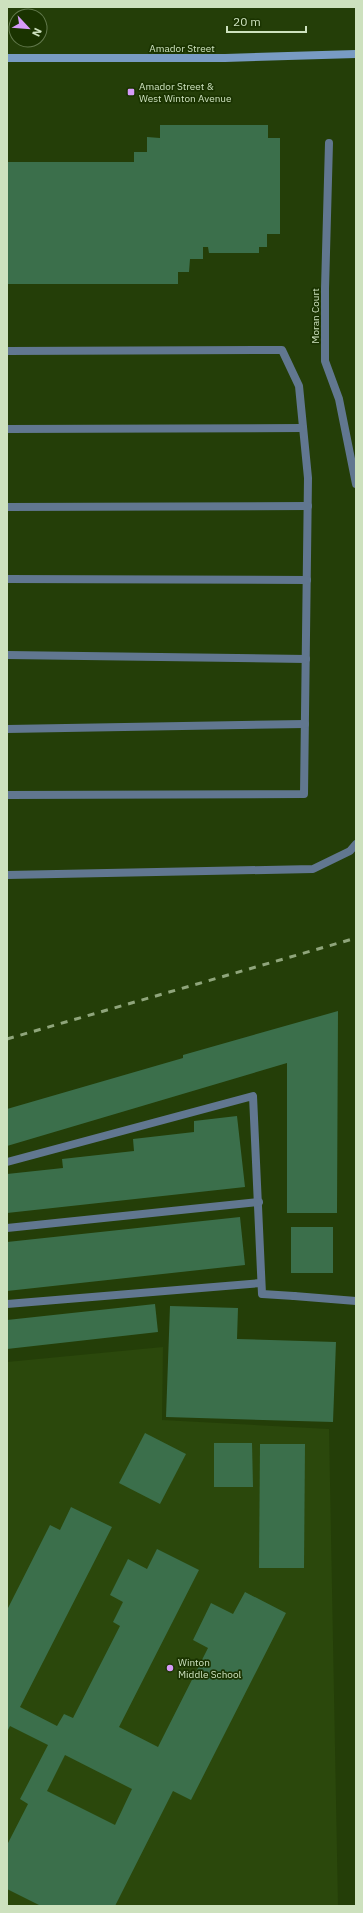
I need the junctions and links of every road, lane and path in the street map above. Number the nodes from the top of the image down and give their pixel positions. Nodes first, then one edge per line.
1 (356, 54) edge
2 (7, 58) edge
3 (329, 143) dead end
4 (7, 351) edge
5 (303, 428) junction
6 (7, 429) edge
7 (356, 484) edge
8 (308, 506) junction
9 (7, 507) edge
10 (7, 579) edge
11 (307, 580) junction
12 (7, 655) edge
13 (306, 659) junction
14 (305, 724) junction
15 (7, 728) edge
16 (7, 795) edge
17 (356, 844) edge
18 (7, 875) edge
19 (7, 1162) edge
20 (259, 1202) junction
21 (7, 1228) edge
22 (261, 1283) junction
23 (356, 1301) edge
24 (7, 1304) edge

1 - 2 street, Amador Street
3 - 7 street, Moran Court
4 - 5 street
5 - 6 street
5 - 8 street
8 - 9 street
8 - 11 street
10 - 11 street
11 - 13 street
12 - 13 street
13 - 14 street
14 - 15 street
14 - 16 street
17 - 18 street
19 - 20 street
20 - 21 street
20 - 22 street
22 - 23 street
22 - 24 street

